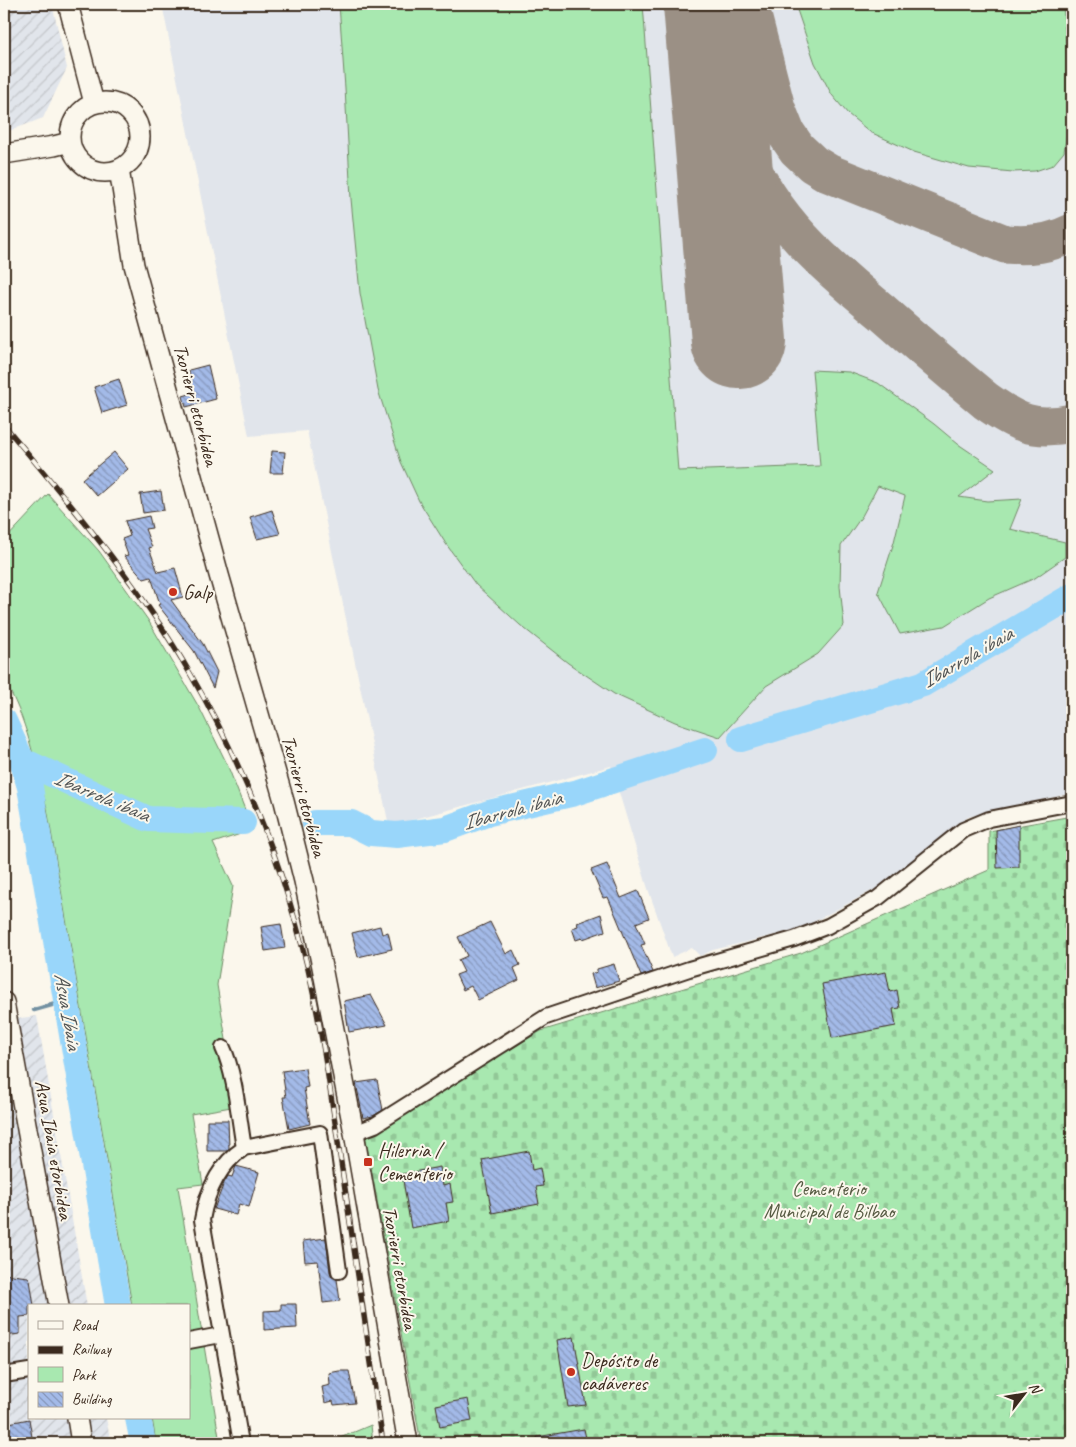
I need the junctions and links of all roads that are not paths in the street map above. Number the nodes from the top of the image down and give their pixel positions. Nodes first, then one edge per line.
1 (68, 4) edge
2 (94, 103) junction
3 (70, 142) junction
4 (4, 154) edge
5 (119, 169) junction
6 (1072, 803) edge
7 (4, 1002) edge
8 (8, 1046) edge
9 (222, 1048) dead end
10 (354, 1133) junction
11 (244, 1148) junction
12 (339, 1271) dead end
13 (58, 1304) edge
14 (221, 1335) junction
15 (190, 1341) edge
16 (28, 1370) edge
17 (4, 1375) edge
18 (77, 1420) edge
19 (81, 1443) edge
20 (241, 1443) edge
21 (408, 1443) edge

1 - 2 street
2 - 3 street
2 - 5 street
3 - 4 street
3 - 5 street
5 - 10 street, Txorierri etorbidea
6 - 10 street
7 - 8 street, Asua Ibaia etorbidea
8 - 13 street, Asua Ibaia etorbidea
9 - 11 street
10 - 21 street, Txorierri etorbidea
11 - 12 street
11 - 14 street
14 - 15 street
14 - 20 street
16 - 17 street
18 - 19 street

